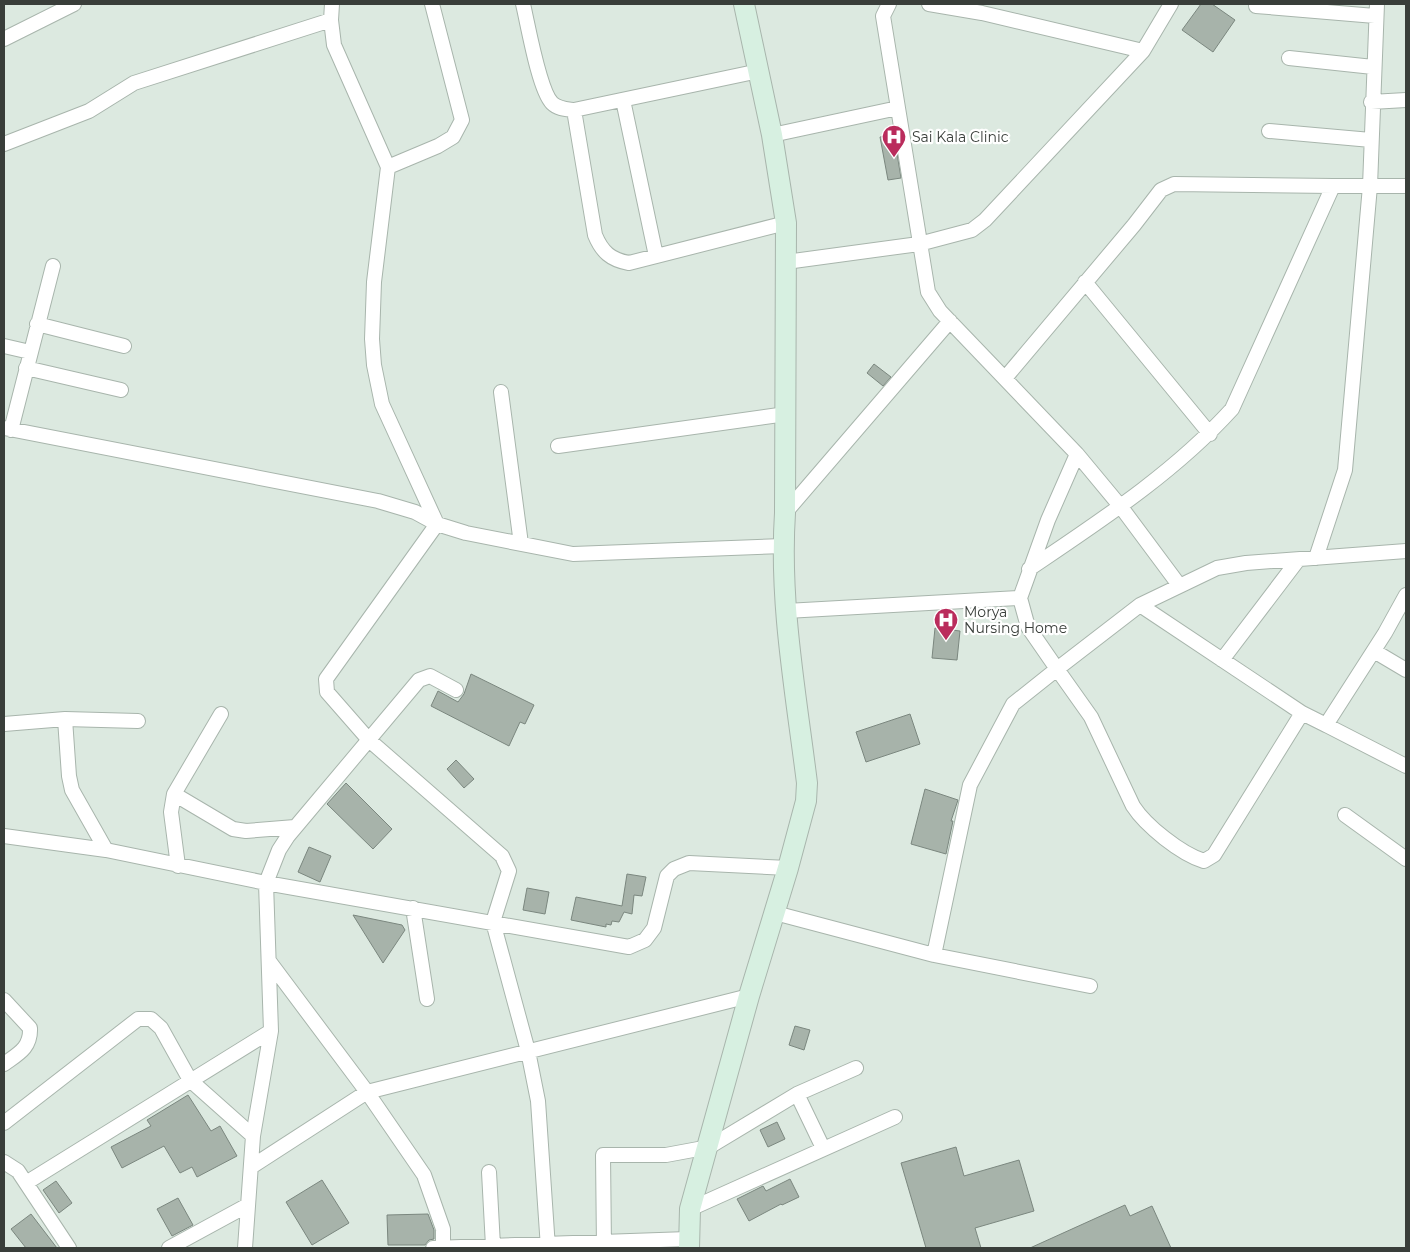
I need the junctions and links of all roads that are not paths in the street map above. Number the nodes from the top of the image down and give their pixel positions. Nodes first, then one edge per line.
1 (74, 4) edge
2 (332, 4) edge
3 (432, 4) edge
4 (523, 4) edge
5 (744, 4) edge
6 (889, 4) edge
7 (929, 4) edge
8 (1171, 4) edge
9 (1256, 6) dead end
10 (1376, 10) edge
11 (331, 20) junction
12 (4, 39) edge
13 (1143, 51) junction
14 (1289, 58) dead end
15 (1373, 67) junction
16 (759, 71) junction
17 (623, 100) junction
18 (1406, 100) edge
19 (1372, 102) junction
20 (898, 108) junction
21 (574, 110) junction
22 (1269, 131) dead end
23 (772, 135) junction
24 (1371, 140) junction
25 (4, 144) edge
26 (388, 167) junction
27 (1333, 186) junction
28 (1370, 186) junction
29 (1406, 186) edge
30 (786, 223) junction
31 (919, 244) junction
32 (656, 256) junction
33 (786, 262) junction
34 (53, 266) dead end
35 (1085, 282) junction
36 (950, 321) junction
37 (37, 324) junction
38 (4, 346) edge
39 (124, 346) dead end
40 (30, 352) junction
41 (26, 368) junction
42 (1006, 377) junction
43 (121, 390) dead end
44 (502, 392) dead end
45 (786, 414) junction
46 (7, 429) edge
47 (1210, 434) junction
48 (558, 446) dead end
49 (1077, 454) junction
50 (1121, 506) junction
51 (785, 513) junction
52 (437, 524) junction
53 (521, 544) junction
54 (783, 546) junction
55 (1406, 551) edge
56 (1316, 558) junction
57 (1298, 560) junction
58 (1029, 569) junction
59 (1179, 584) junction
60 (1406, 595) edge
61 (1020, 598) junction
62 (1140, 605) junction
63 (786, 611) junction
64 (1374, 651) junction
65 (1222, 660) junction
66 (1058, 669) junction
67 (1406, 670) edge
68 (456, 690) dead end
69 (1302, 713) junction
70 (221, 714) dead end
71 (65, 719) junction
72 (138, 721) dead end
73 (4, 724) edge
74 (1326, 725) junction
75 (369, 740) junction
76 (1406, 766) edge
77 (174, 794) junction
78 (1344, 815) dead end
79 (295, 827) junction
80 (4, 836) edge
81 (106, 850) junction
82 (1406, 859) edge
83 (178, 866) junction
84 (788, 868) junction
85 (266, 883) junction
86 (413, 908) junction
87 (775, 913) junction
88 (493, 922) junction
89 (934, 955) junction
90 (269, 961) junction
91 (1090, 986) dead end
92 (749, 996) junction
93 (427, 999) dead end
94 (4, 1000) edge
95 (271, 1031) junction
96 (528, 1050) junction
97 (4, 1064) edge
98 (856, 1068) dead end
99 (190, 1080) junction
100 (367, 1092) junction
101 (797, 1094) junction
102 (895, 1117) dead end
103 (4, 1123) edge
104 (253, 1136) junction
105 (709, 1147) junction
106 (823, 1148) junction
107 (4, 1162) edge
108 (250, 1167) junction
109 (489, 1172) dead end
110 (26, 1183) junction
111 (248, 1205) junction
112 (690, 1209) junction
113 (689, 1244) edge
114 (604, 1245) edge
115 (493, 1246) junction
116 (548, 1246) edge
117 (69, 1248) edge
118 (169, 1248) edge
119 (245, 1248) edge
120 (433, 1248) edge
121 (443, 1248) edge

1 - 12 street
2 - 11 street
3 - 26 street
4 - 21 street
5 - 16 main road
6 - 20 street
7 - 13 street
8 - 13 street
9 - 10 street
10 - 15 street
11 - 25 street
11 - 26 street
13 - 31 street
14 - 15 street
15 - 19 street
16 - 17 street
16 - 23 main road
17 - 21 street
17 - 32 street
18 - 19 street
19 - 24 street
20 - 23 street
20 - 31 street
21 - 32 street
22 - 24 street
23 - 30 main road
24 - 28 street
26 - 52 street
27 - 28 street
27 - 35 street
27 - 47 street
28 - 29 street
28 - 56 street
30 - 32 street
30 - 33 main road
31 - 33 street
31 - 36 street
33 - 45 main road
34 - 37 street
35 - 42 street
35 - 47 street
36 - 42 street
36 - 51 street
37 - 39 street
37 - 40 street
38 - 40 street
40 - 41 street
41 - 43 street
41 - 46 street
42 - 49 street
44 - 53 street
45 - 48 street
45 - 51 main road
46 - 52 street
47 - 50 street
49 - 50 street
49 - 58 street
50 - 58 street
50 - 59 street
51 - 54 main road
52 - 53 street
52 - 75 street
53 - 54 street
54 - 63 main road
55 - 56 street
56 - 57 street
57 - 59 street
57 - 65 street
58 - 61 street
59 - 62 street
60 - 64 street
61 - 63 street
61 - 66 street
62 - 65 street
62 - 66 street
63 - 84 main road
64 - 67 street
64 - 74 street
65 - 69 street
66 - 69 street
66 - 89 street
68 - 75 street
69 - 74 street
70 - 77 street
71 - 72 street
71 - 73 street
71 - 81 street
74 - 76 street
75 - 79 street
75 - 88 street
77 - 79 street
77 - 83 street
78 - 82 street
79 - 85 street
80 - 81 street
81 - 83 street
83 - 85 street
84 - 87 main road
84 - 88 street
85 - 86 street
85 - 90 street
86 - 88 street
86 - 93 street
87 - 89 street
87 - 92 main road
88 - 96 street
89 - 91 street
90 - 95 street
90 - 100 street
92 - 96 street
92 - 105 main road
94 - 97 street
95 - 99 street
95 - 104 street
96 - 100 street
96 - 116 street
98 - 101 street
99 - 103 street
99 - 104 street
99 - 110 street
100 - 108 street
100 - 121 street
101 - 105 street
101 - 106 street
102 - 106 street
104 - 108 street
105 - 112 main road
105 - 114 street
106 - 112 street
107 - 110 street
108 - 111 street
109 - 115 street
110 - 117 street
111 - 118 street
111 - 119 street
112 - 113 main road
113 - 114 street
114 - 116 street
115 - 116 street
115 - 121 street
120 - 121 street

